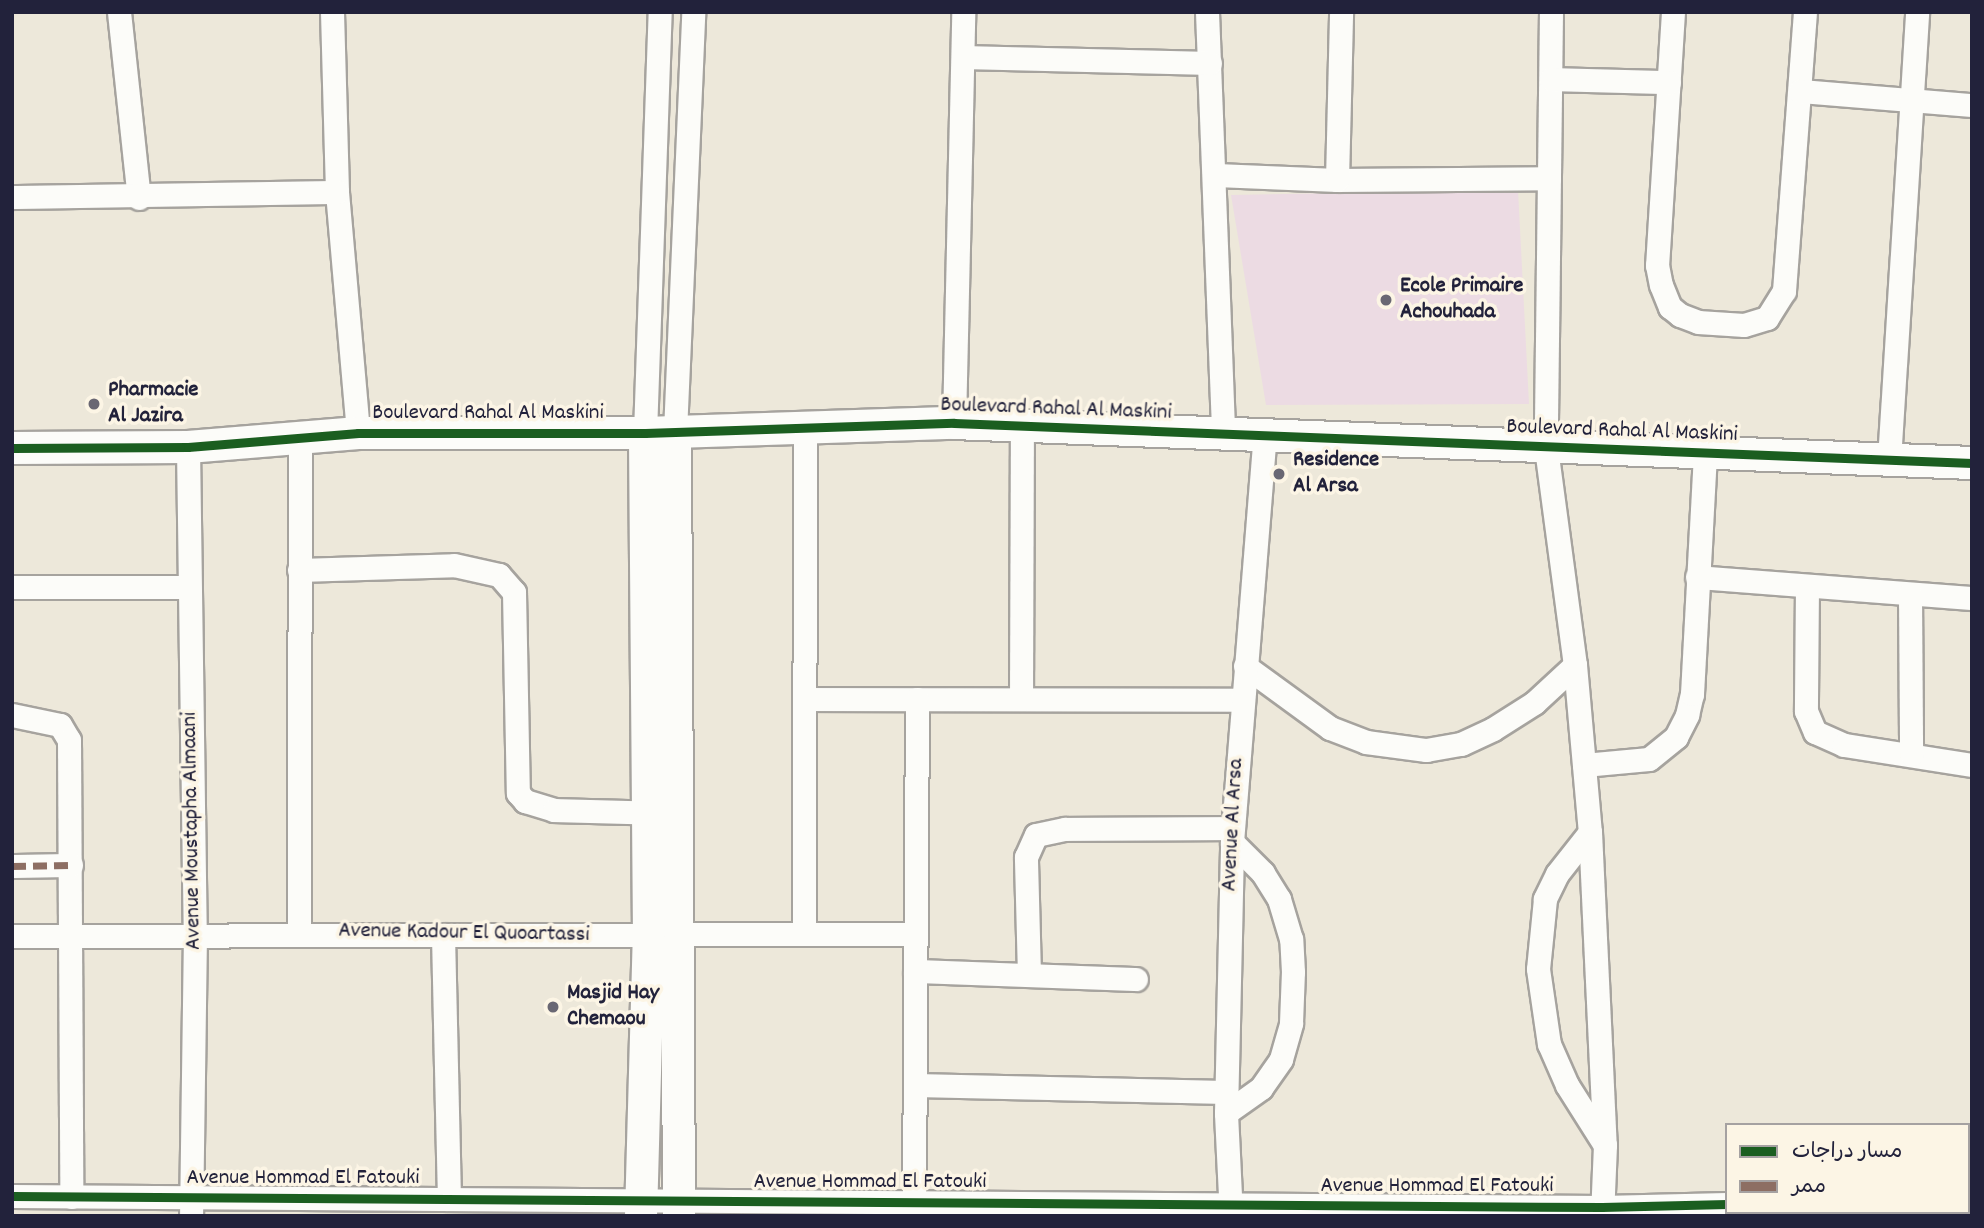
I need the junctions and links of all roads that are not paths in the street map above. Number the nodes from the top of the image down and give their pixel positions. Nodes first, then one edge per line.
1 (119, 12) edge
2 (332, 12) edge
3 (660, 12) edge
4 (693, 12) edge
5 (963, 12) edge
6 (1207, 12) edge
7 (1341, 12) edge
8 (1551, 12) edge
9 (1673, 12) edge
10 (1805, 12) edge
11 (1917, 12) edge
12 (963, 57) junction
13 (1210, 63) junction
14 (1551, 79) junction
15 (1668, 82) junction
16 (1800, 90) junction
17 (1912, 100) junction
18 (1972, 106) edge
19 (1216, 175) junction
20 (1549, 178) junction
21 (1337, 180) junction
22 (337, 192) junction
23 (12, 197) edge
24 (139, 198) junction
25 (954, 423) junction
26 (805, 429) junction
27 (1022, 429) junction
28 (358, 433) junction
29 (660, 433) junction
30 (1223, 434) junction
31 (1265, 436) junction
32 (300, 439) junction
33 (188, 447) junction
34 (12, 448) edge
35 (1546, 448) junction
36 (1705, 455) junction
37 (1889, 460) junction
38 (1972, 463) edge
39 (299, 570) junction
40 (1698, 578) junction
41 (1807, 586) junction
42 (12, 587) edge
43 (189, 587) junction
44 (1910, 594) junction
45 (1972, 598) edge
46 (1575, 665) junction
47 (1245, 666) junction
48 (804, 699) junction
49 (917, 699) junction
50 (1021, 699) junction
51 (1241, 700) junction
52 (12, 715) edge
53 (1911, 754) junction
54 (1584, 765) junction
55 (1972, 765) edge
56 (662, 813) junction
57 (1590, 832) junction
58 (1232, 835) junction
59 (71, 865) junction
60 (12, 866) edge
61 (72, 933) junction
62 (195, 933) junction
63 (299, 933) junction
64 (804, 934) junction
65 (915, 934) junction
66 (443, 935) junction
67 (12, 936) edge
68 (663, 936) junction
69 (915, 971) junction
70 (1029, 975) junction
71 (1136, 979) dead end
72 (915, 1085) junction
73 (1226, 1103) junction
74 (1605, 1145) junction
75 (12, 1196) edge
76 (71, 1196) junction
77 (449, 1199) junction
78 (914, 1202) junction
79 (1725, 1204) edge
80 (191, 1207) edge
81 (493, 1208) edge
82 (570, 1208) edge
83 (641, 1208) edge
84 (679, 1208) edge
85 (794, 1209) edge
86 (886, 1209) edge
87 (1028, 1210) edge
88 (1231, 1210) edge
89 (1602, 1212) edge

1 - 24 street
2 - 22 street
3 - 29 street
4 - 29 street
5 - 12 street
6 - 13 street
7 - 21 street
8 - 14 street
9 - 15 street
10 - 16 street
11 - 17 street
12 - 13 street
12 - 25 street
13 - 19 street
14 - 15 street
14 - 20 street
15 - 16 street
16 - 17 street
17 - 18 street
17 - 37 street
19 - 21 street
19 - 30 street
20 - 21 street
20 - 35 street
22 - 24 street
22 - 28 street
23 - 24 street
25 - 26 street, Boulevard Rahal Al Maskini
25 - 27 street, Boulevard Rahal Al Maskini
26 - 29 street, Boulevard Rahal Al Maskini
26 - 48 street
27 - 30 street, Boulevard Rahal Al Maskini
27 - 50 street
28 - 29 street, Boulevard Rahal Al Maskini
28 - 32 street, Boulevard Rahal Al Maskini
29 - 56 street
30 - 31 street, Boulevard Rahal Al Maskini
31 - 35 street, Boulevard Rahal Al Maskini
31 - 47 street, Avenue Al Arsa
32 - 33 street, Boulevard Rahal Al Maskini
32 - 39 street
33 - 34 street, Boulevard Rahal Al Maskini
33 - 43 street, Avenue Moustapha Almaani
35 - 36 street, Boulevard Rahal Al Maskini
35 - 46 street
36 - 37 street, Boulevard Rahal Al Maskini
36 - 40 street
37 - 38 street, Boulevard Rahal Al Maskini
39 - 56 street
39 - 63 street
40 - 41 street
40 - 54 street
41 - 44 street
41 - 53 street
42 - 43 street
43 - 62 street, Avenue Moustapha Almaani
44 - 45 street
44 - 53 street
46 - 47 street
46 - 54 street
47 - 51 street, Avenue Al Arsa
48 - 49 street
48 - 64 street
49 - 50 street
49 - 65 street
50 - 51 street
51 - 58 street, Avenue Al Arsa
52 - 59 street
53 - 55 street
54 - 57 street
56 - 68 street
57 - 74 street
57 - 74 street
58 - 70 street
58 - 73 street, Avenue Al Arsa
58 - 73 street
59 - 60 street
59 - 61 street
61 - 62 street, Avenue Kadour El Quoartassi
61 - 67 street, Avenue Kadour El Quoartassi
61 - 76 street
62 - 63 street, Avenue Kadour El Quoartassi
62 - 80 street, Avenue Moustapha Almaani
63 - 66 street, Avenue Kadour El Quoartassi
64 - 65 street, Avenue Kadour El Quoartassi
64 - 68 street, Avenue Kadour El Quoartassi
65 - 69 street
66 - 68 street, Avenue Kadour El Quoartassi
66 - 77 street
68 - 83 street
68 - 84 street
69 - 70 street
69 - 72 street
70 - 71 street
72 - 73 street
72 - 78 street
73 - 88 street, Avenue Al Arsa
74 - 89 street
75 - 76 street, Avenue Hommad El Fatouki
76 - 80 street, Avenue Hommad El Fatouki
77 - 80 street, Avenue Hommad El Fatouki
77 - 81 street, Avenue Hommad El Fatouki
78 - 86 street, Avenue Hommad El Fatouki
78 - 87 street, Avenue Hommad El Fatouki
79 - 89 street, Avenue Hommad El Fatouki
81 - 82 street, Avenue Hommad El Fatouki
82 - 83 street, Avenue Hommad El Fatouki
83 - 84 street, Avenue Hommad El Fatouki
84 - 85 street, Avenue Hommad El Fatouki
85 - 86 street, Avenue Hommad El Fatouki
87 - 88 street, Avenue Hommad El Fatouki
88 - 89 street, Avenue Hommad El Fatouki

